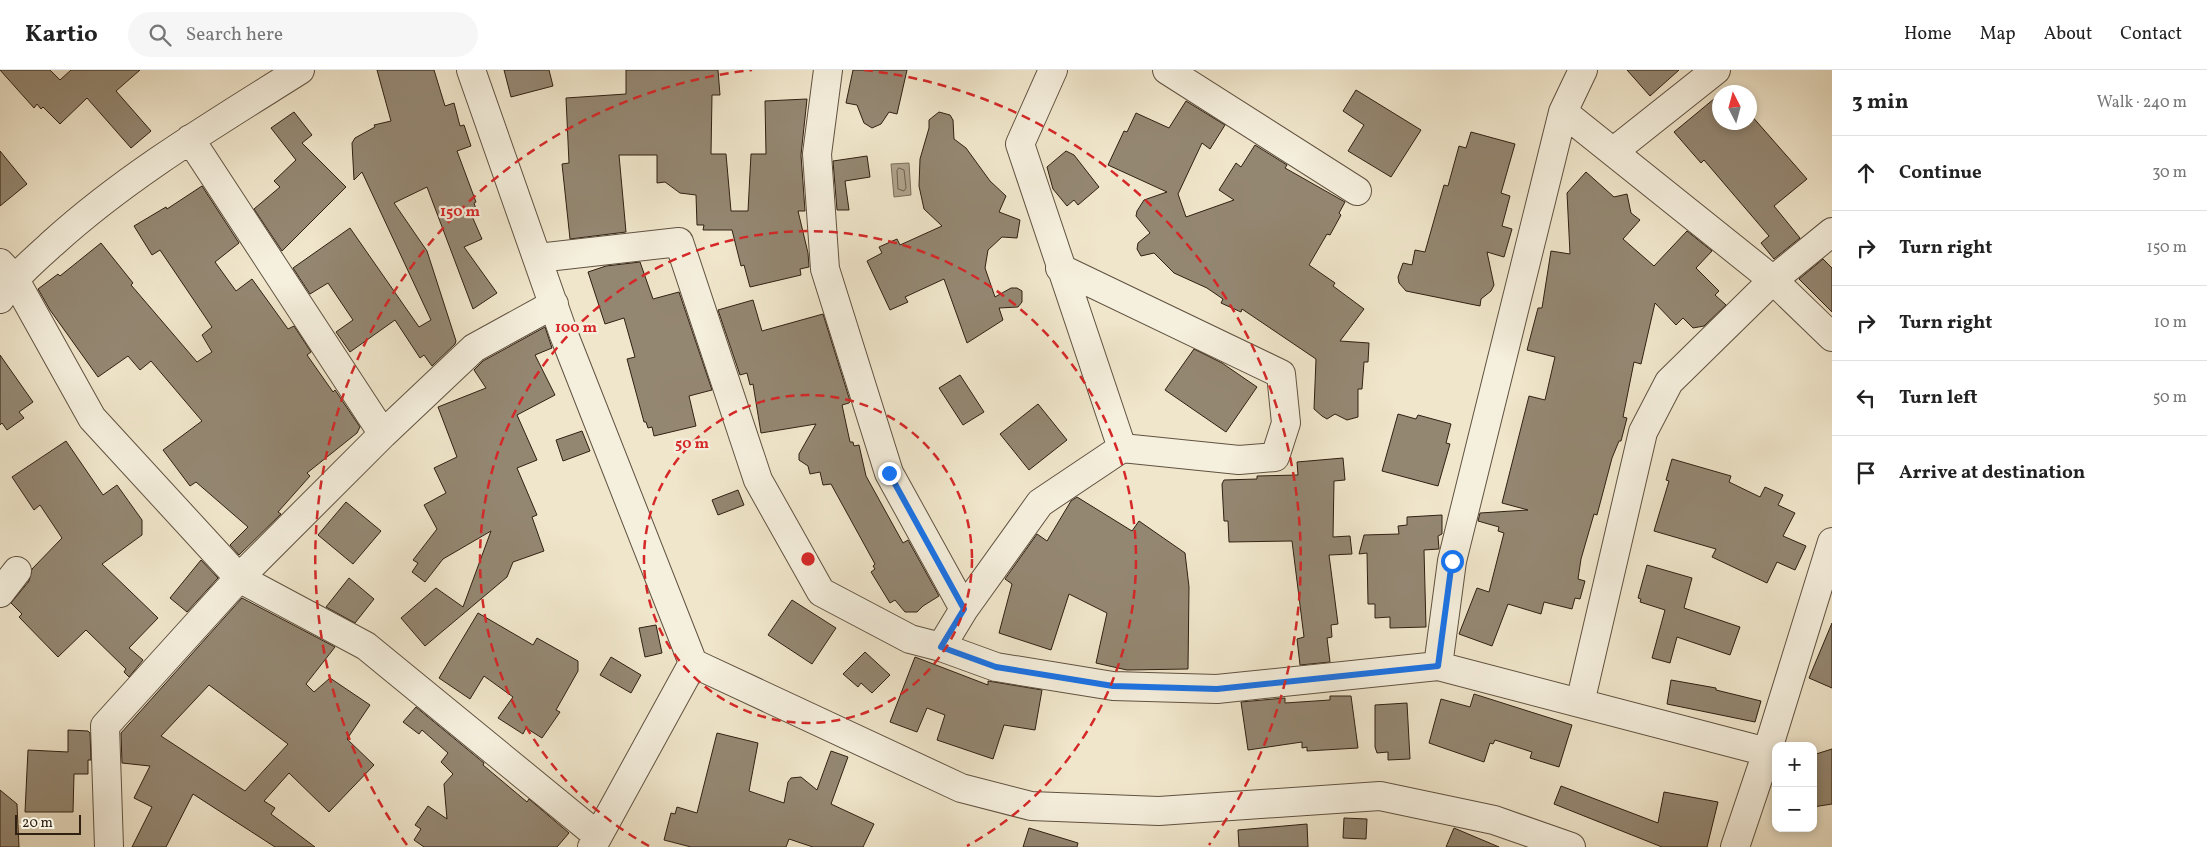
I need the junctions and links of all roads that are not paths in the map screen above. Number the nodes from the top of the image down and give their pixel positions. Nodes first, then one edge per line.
1 (300, 70) edge
2 (471, 70) edge
3 (828, 70) edge
4 (1053, 70) edge
5 (1167, 70) edge
6 (1583, 70) edge
7 (1716, 70) edge
8 (1563, 112) junction
9 (190, 140) junction
10 (1614, 151) junction
11 (1358, 191) dead end
12 (1832, 232) edge
13 (538, 258) junction
14 (1060, 268) junction
15 (5, 280) edge
16 (1773, 280) junction
17 (554, 304) junction
18 (1832, 337) edge
19 (383, 434) junction
20 (1122, 448) junction
21 (1832, 542) edge
22 (17, 571) dead end
23 (239, 578) junction
24 (0, 593) edge
25 (964, 609) junction
26 (941, 647) junction
27 (693, 663) junction
28 (1438, 666) junction
29 (1580, 703) junction
30 (1767, 752) junction
31 (595, 841) edge
32 (109, 847) edge
33 (1571, 847) edge
34 (1735, 847) edge

1 - 9 street
2 - 13 street
3 - 25 street
4 - 14 street
5 - 11 street
6 - 8 street
7 - 10 street
8 - 10 street
8 - 28 street
9 - 15 street
9 - 19 street
10 - 16 street
12 - 16 street
13 - 17 street
13 - 26 street
14 - 20 street
14 - 20 street
15 - 23 street
16 - 18 street
16 - 29 street
17 - 19 street
17 - 27 street
19 - 23 street
20 - 25 street
21 - 30 street
22 - 24 street
23 - 31 street
23 - 32 street
25 - 26 street
26 - 28 street
27 - 31 street
27 - 33 street
28 - 29 street
29 - 30 street
30 - 34 street

